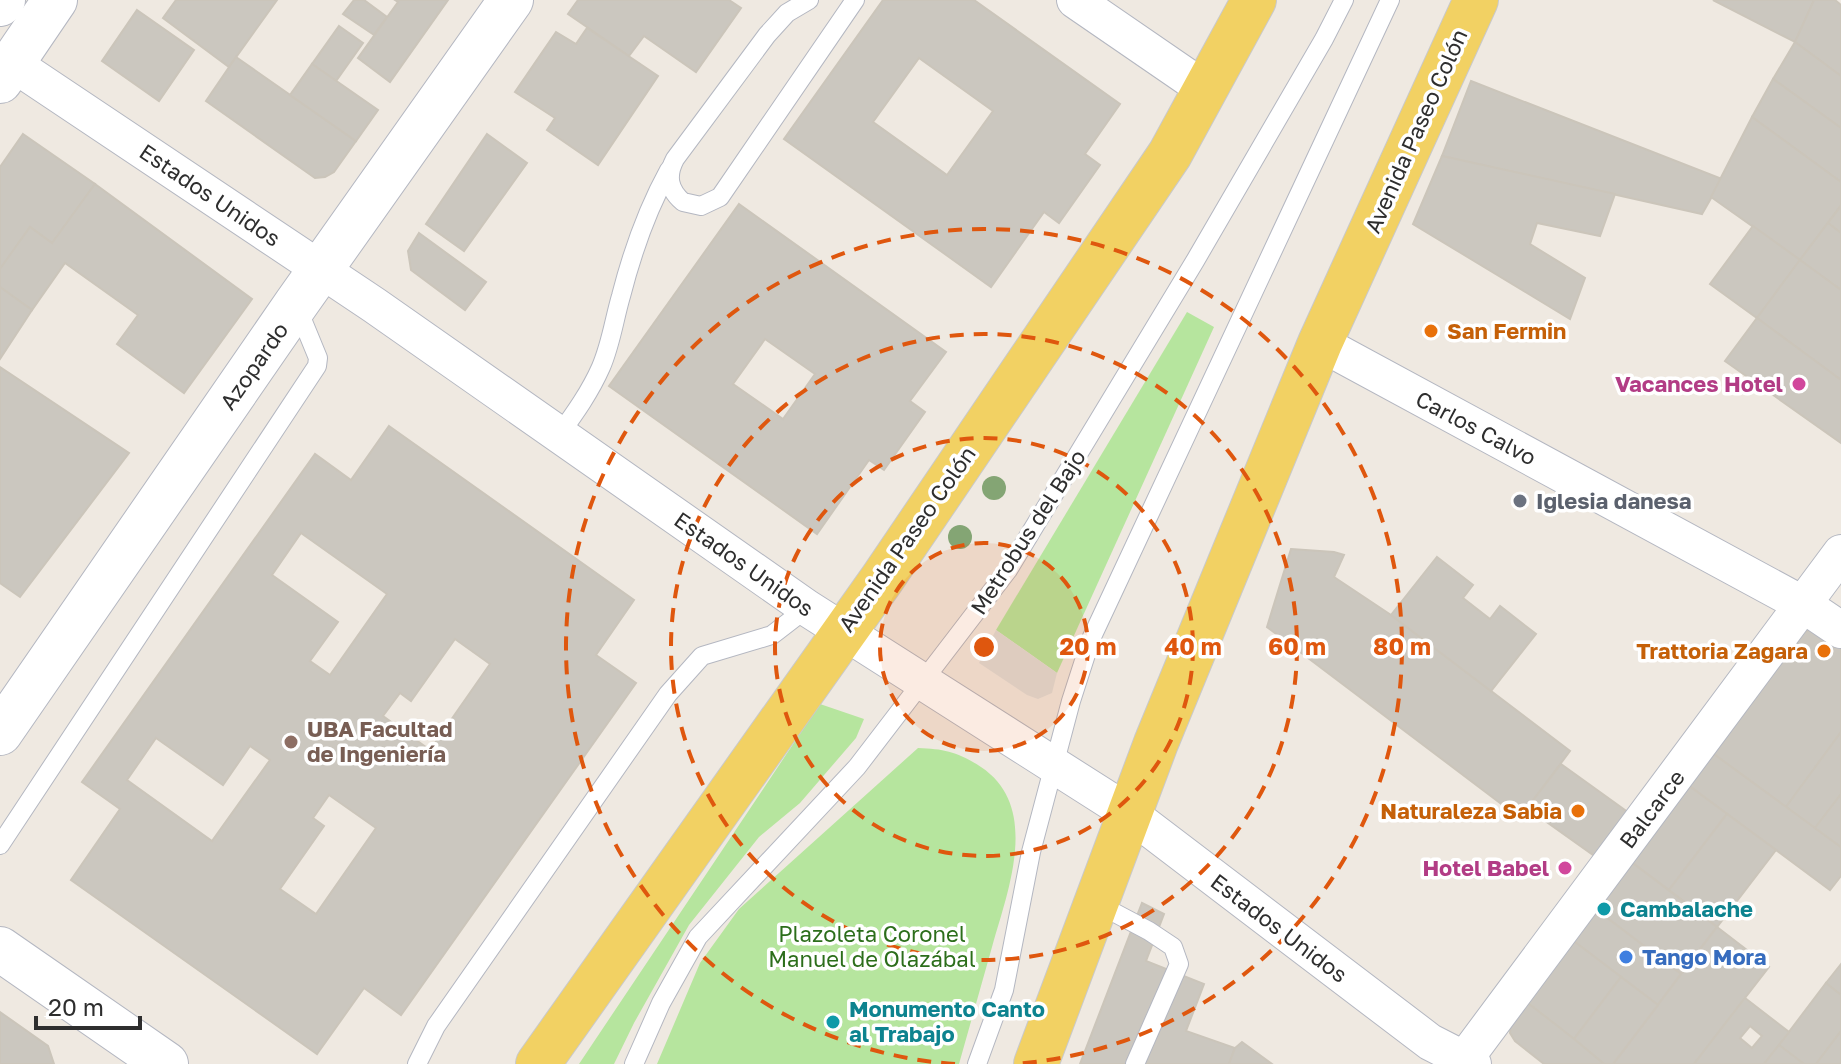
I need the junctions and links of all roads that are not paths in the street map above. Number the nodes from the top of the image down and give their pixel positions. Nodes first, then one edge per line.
1 (55, 0) edge
2 (511, 0) edge
3 (809, 0) edge
4 (855, 0) edge
5 (1075, 0) edge
6 (1254, 0) edge
7 (1344, 0) edge
8 (1390, 0) edge
9 (1476, 0) edge
10 (4, 66) edge
11 (1206, 90) junction
12 (671, 167) junction
13 (321, 269) junction
14 (296, 304) junction
15 (1320, 343) junction
16 (559, 435) junction
17 (1841, 553) edge
18 (1804, 605) junction
19 (807, 608) junction
20 (1841, 630) edge
21 (843, 632) junction
22 (921, 683) junction
23 (0, 733) edge
24 (1056, 765) junction
25 (1129, 813) junction
26 (0, 845) edge
27 (1098, 904) junction
28 (0, 949) edge
29 (1467, 1062) edge
30 (166, 1064) edge
31 (417, 1064) edge
32 (538, 1064) edge
33 (634, 1064) edge
34 (977, 1064) edge
35 (1036, 1064) edge
36 (1135, 1064) edge

1 - 10 street
2 - 13 street, Azopardo
3 - 12 lane
4 - 12 lane
5 - 11 street
6 - 11 main road, Avenida Paseo Colón
7 - 22 lane, Metrobus del Bajo
8 - 24 lane
9 - 15 main road, Avenida Paseo Colón
10 - 13 street, Estados Unidos
11 - 21 main road, Avenida Paseo Colón
12 - 16 lane
13 - 14 street, Azopardo
13 - 16 street, Estados Unidos
14 - 23 street, Azopardo
14 - 26 lane
15 - 18 street, Carlos Calvo
15 - 25 main road, Avenida Paseo Colón
16 - 19 street, Estados Unidos
17 - 18 street, Balcarce
18 - 20 street, Carlos Calvo
18 - 29 street, Balcarce
19 - 21 street, Estados Unidos
19 - 31 lane
21 - 22 street, Estados Unidos
21 - 32 main road, Avenida Paseo Colón
22 - 24 street, Estados Unidos
22 - 33 lane, Metrobus del Bajo
24 - 25 street, Estados Unidos
24 - 34 lane
25 - 27 main road, Avenida Paseo Colón
25 - 29 street, Estados Unidos
27 - 35 main road, Avenida Paseo Colón
27 - 36 lane
28 - 30 street

